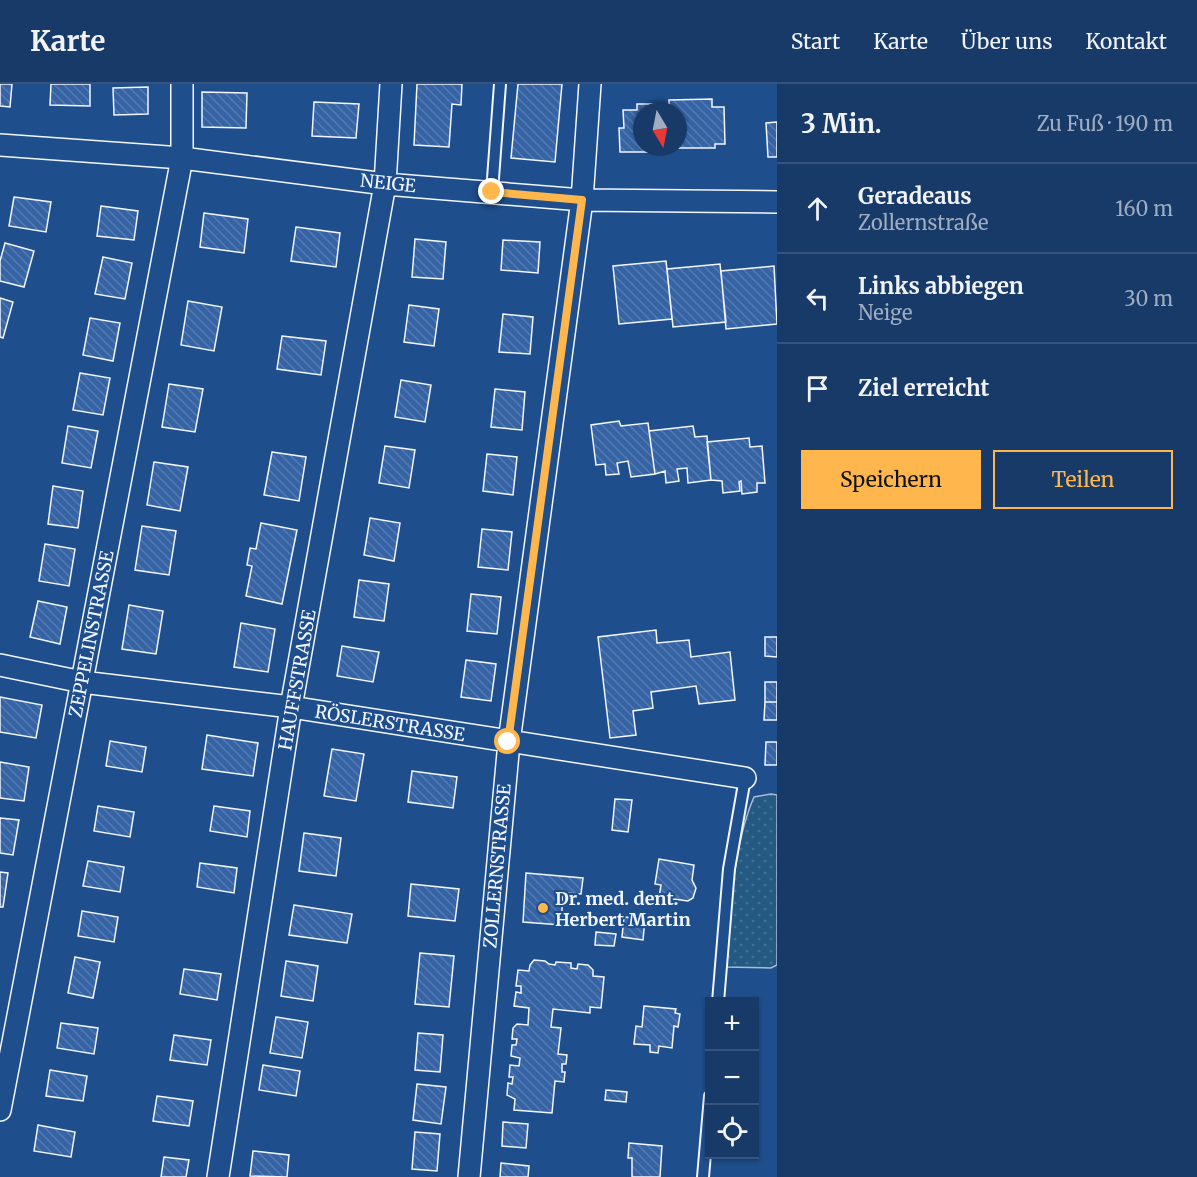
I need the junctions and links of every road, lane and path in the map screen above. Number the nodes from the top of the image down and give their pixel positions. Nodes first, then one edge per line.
1 (182, 84) edge
2 (392, 84) edge
3 (500, 84) edge
4 (590, 84) edge
5 (0, 145) edge
6 (182, 158) junction
7 (385, 184) junction
8 (492, 192) junction
9 (582, 200) junction
10 (777, 202) edge
11 (0, 665) edge
12 (82, 682) junction
13 (291, 707) junction
14 (508, 742) junction
15 (745, 778) joint
16 (718, 997) edge
17 (709, 1105) edge
18 (0, 1110) edge
19 (219, 1177) edge
20 (469, 1177) edge
21 (703, 1177) edge

1 - 6 street, ZEPPELINSTRASSE
2 - 7 street, HAUFFSTRASSE
3 - 8 lane
4 - 9 street, ZOLLERNSTRASSE
5 - 6 street, NEIGE
6 - 7 street, NEIGE
6 - 12 street, ZEPPELINSTRASSE
7 - 8 street, NEIGE
7 - 13 street, HAUFFSTRASSE
8 - 9 street, NEIGE
9 - 10 street, NEIGE
9 - 14 street, ZOLLERNSTRASSE
11 - 12 street, RÖSLERSTRASSE
12 - 13 street, RÖSLERSTRASSE
12 - 18 street, ZEPPELINSTRASSE
13 - 14 street, RÖSLERSTRASSE
13 - 19 street, HAUFFSTRASSE
14 - 15 street, RÖSLERSTRASSE
14 - 20 street, ZOLLERNSTRASSE
15 - 16 lane
17 - 21 lane

